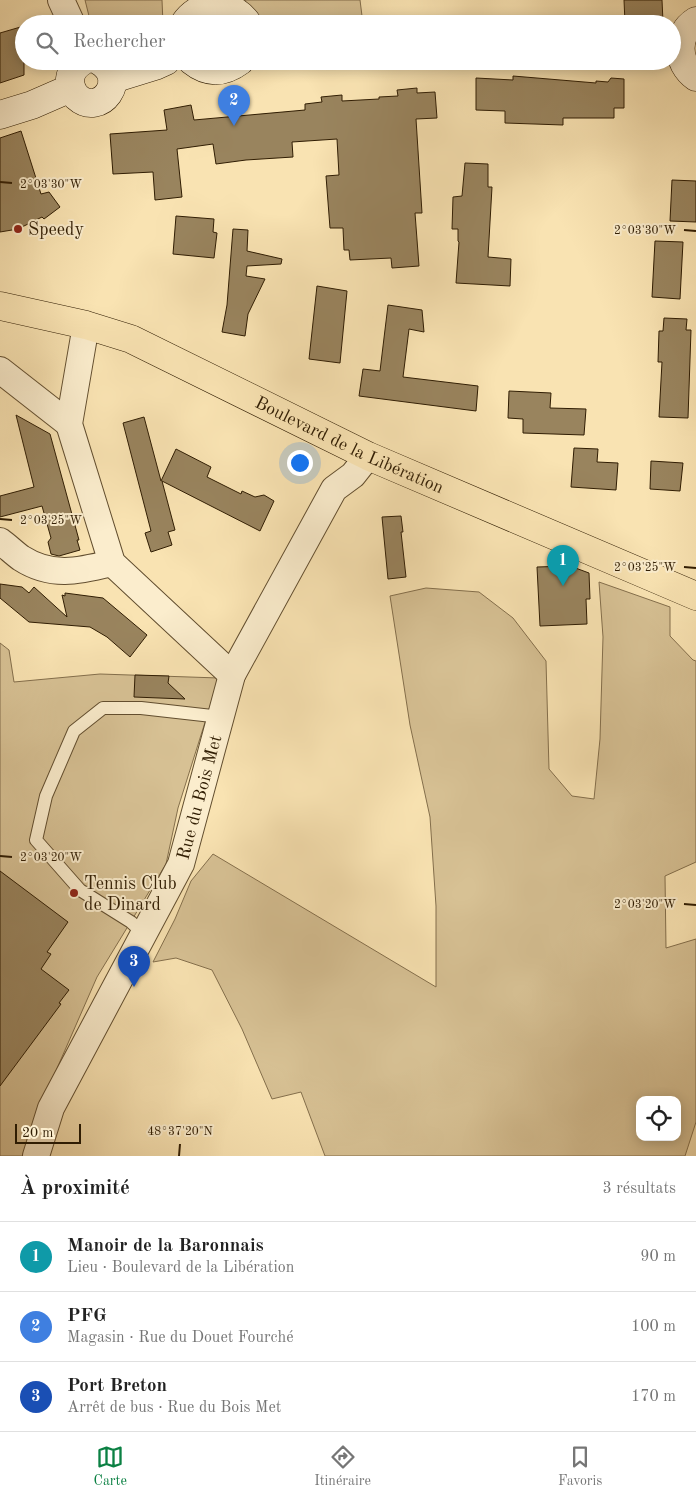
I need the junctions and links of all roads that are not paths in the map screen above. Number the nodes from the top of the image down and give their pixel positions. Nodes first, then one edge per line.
1 (61, 0) edge
2 (240, 11) edge
3 (187, 13) edge
4 (68, 15) edge
5 (696, 22) edge
6 (681, 39) edge
7 (681, 59) edge
8 (73, 70) edge
9 (106, 70) edge
10 (696, 76) edge
11 (71, 88) junction
12 (0, 115) edge
13 (0, 306) edge
14 (86, 325) junction
15 (0, 370) edge
16 (69, 424) junction
17 (356, 450) junction
18 (0, 540) edge
19 (112, 563) junction
20 (696, 596) edge
21 (232, 675) junction
22 (221, 717) junction
23 (144, 934) junction
24 (36, 1156) edge

1 - 4 street
2 - 3 main road
5 - 6 main road
7 - 10 main road
8 - 11 main road
9 - 11 main road
11 - 12 main road
13 - 14 main road, Boulevard de la Libération
14 - 16 street
14 - 17 main road, Boulevard de la Libération
15 - 16 street
16 - 19 street
17 - 20 main road, Boulevard de la Libération
17 - 21 street, Rue du Bois Met
18 - 19 street
19 - 21 street
21 - 22 street, Rue du Bois Met
22 - 23 street, Rue du Bois Met
22 - 23 lane
23 - 24 street, Rue du Bois Met

